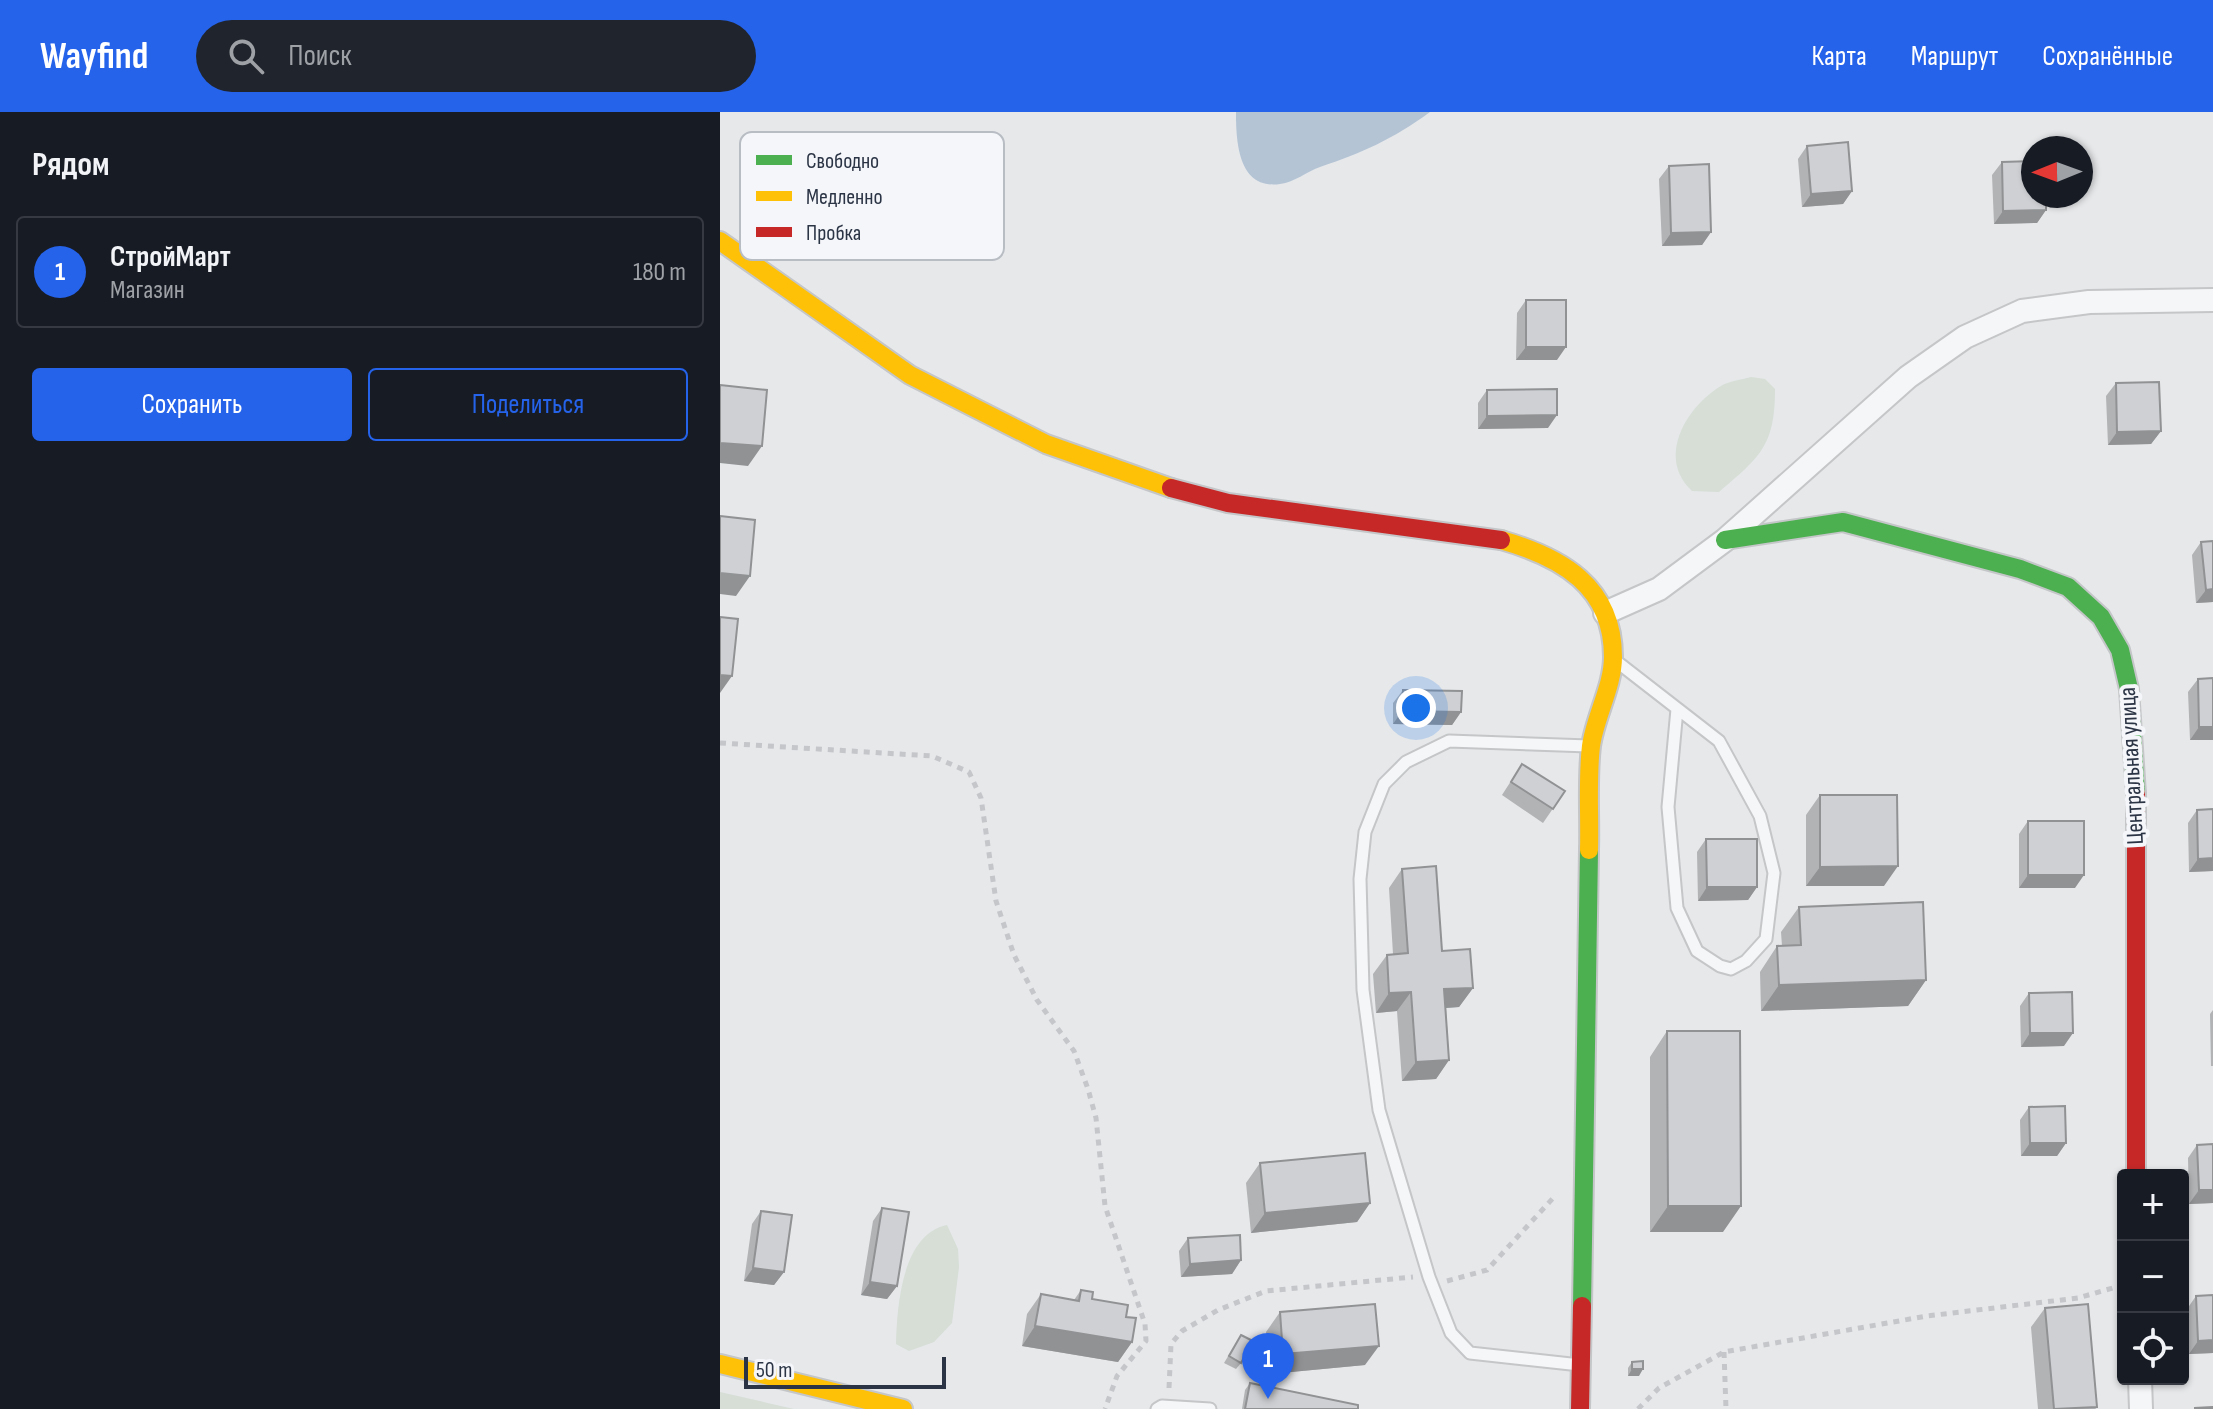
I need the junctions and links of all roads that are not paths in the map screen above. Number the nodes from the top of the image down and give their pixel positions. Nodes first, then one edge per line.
1 (720, 241) edge
2 (740, 255) edge
3 (747, 260) edge
4 (2213, 300) edge
5 (1725, 540) junction
6 (1605, 613) junction
7 (1613, 658) junction
8 (1677, 709) junction
9 (1591, 746) junction
10 (2136, 1169) edge
11 (720, 1364) edge
12 (1580, 1365) junction
13 (2140, 1385) edge
14 (1163, 1408) edge
15 (903, 1409) edge
16 (1210, 1409) edge
17 (1580, 1409) edge
18 (2141, 1409) edge

1 - 2 street
3 - 6 street
4 - 5 street
5 - 6 street
5 - 10 street, Центральная улица
6 - 7 street
7 - 8 lane
7 - 9 street
8 - 8 lane
9 - 12 street
9 - 12 lane
11 - 15 street
12 - 17 street
13 - 18 street
14 - 16 lane

